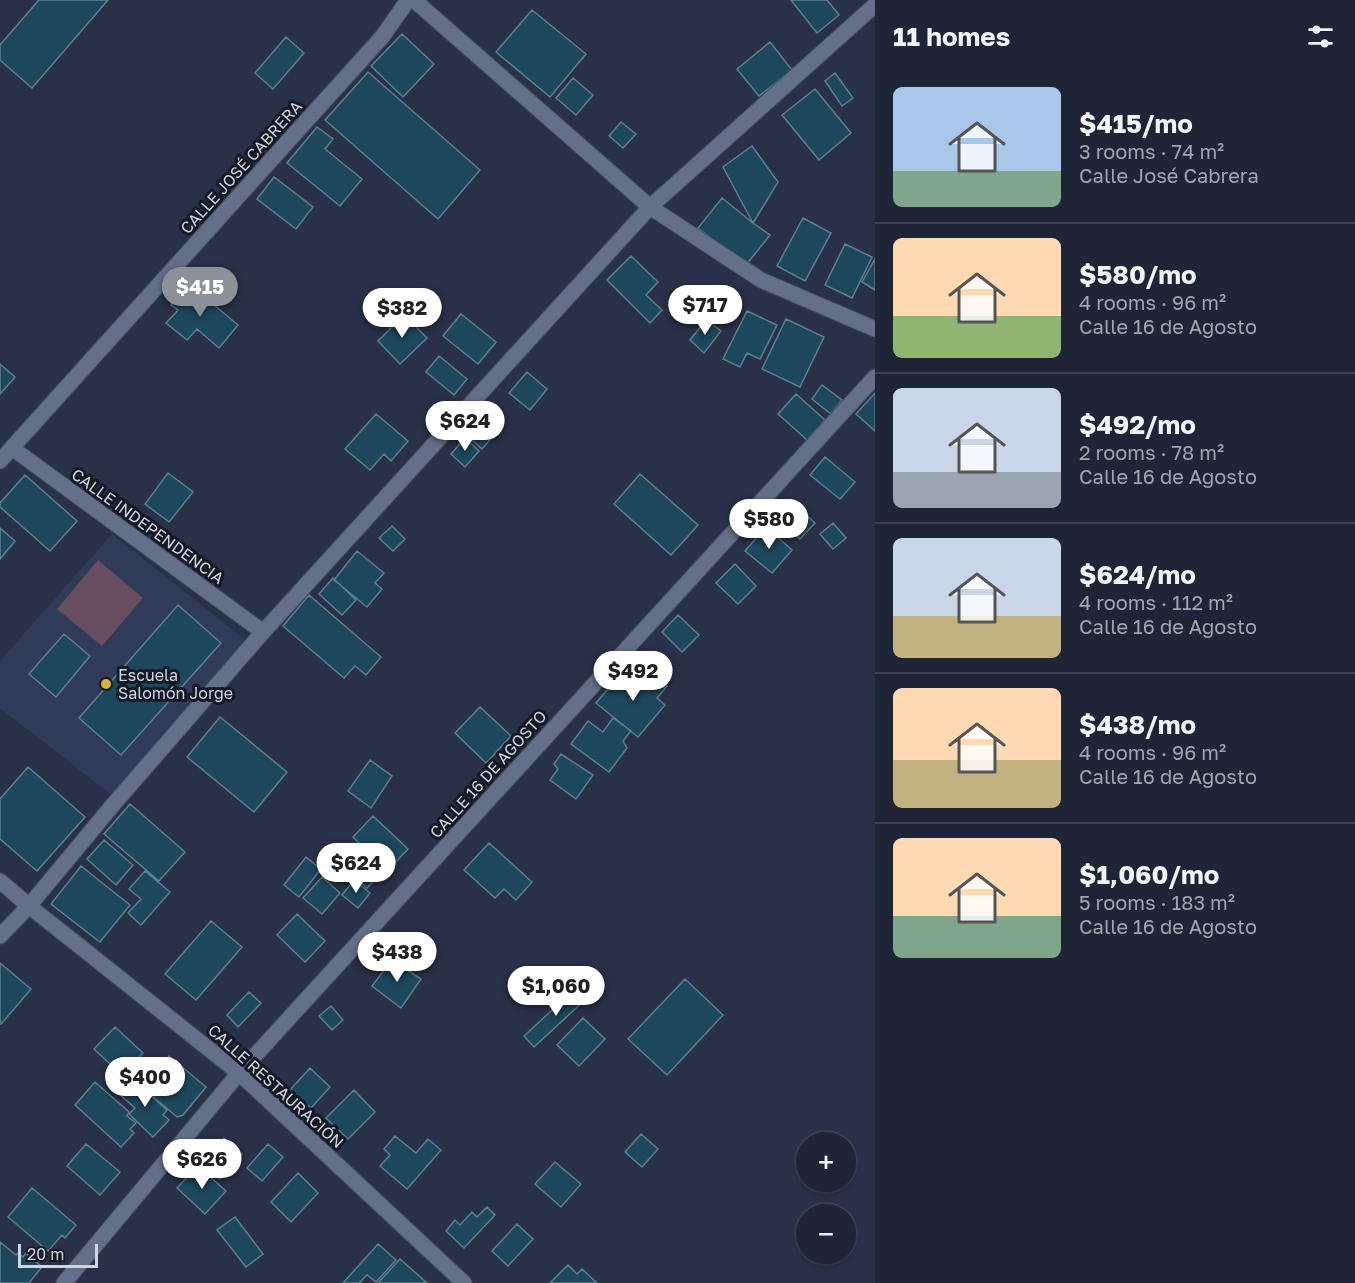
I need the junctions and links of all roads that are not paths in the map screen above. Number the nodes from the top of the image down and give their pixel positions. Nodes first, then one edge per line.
1 (408, 0) edge
2 (414, 0) edge
3 (875, 5) edge
4 (650, 207) junction
5 (875, 329) edge
6 (875, 377) edge
7 (12, 448) junction
8 (0, 461) edge
9 (263, 632) junction
10 (0, 880) edge
11 (29, 906) junction
12 (0, 936) edge
13 (239, 1073) junction
14 (64, 1283) edge
15 (464, 1283) edge

1 - 7 street, CALLE JOSÉ CABRERA
2 - 4 street
3 - 4 street
4 - 5 street
4 - 9 street
6 - 13 street, CALLE 16 DE AGOSTO
7 - 8 street, CALLE JOSÉ CABRERA
7 - 9 street, CALLE INDEPENDENCIA
9 - 11 street
10 - 11 street, CALLE RESTAURACIÓN
11 - 12 street
11 - 13 street, CALLE RESTAURACIÓN
13 - 14 street, CALLE 16 DE AGOSTO
13 - 15 street, CALLE RESTAURACIÓN

